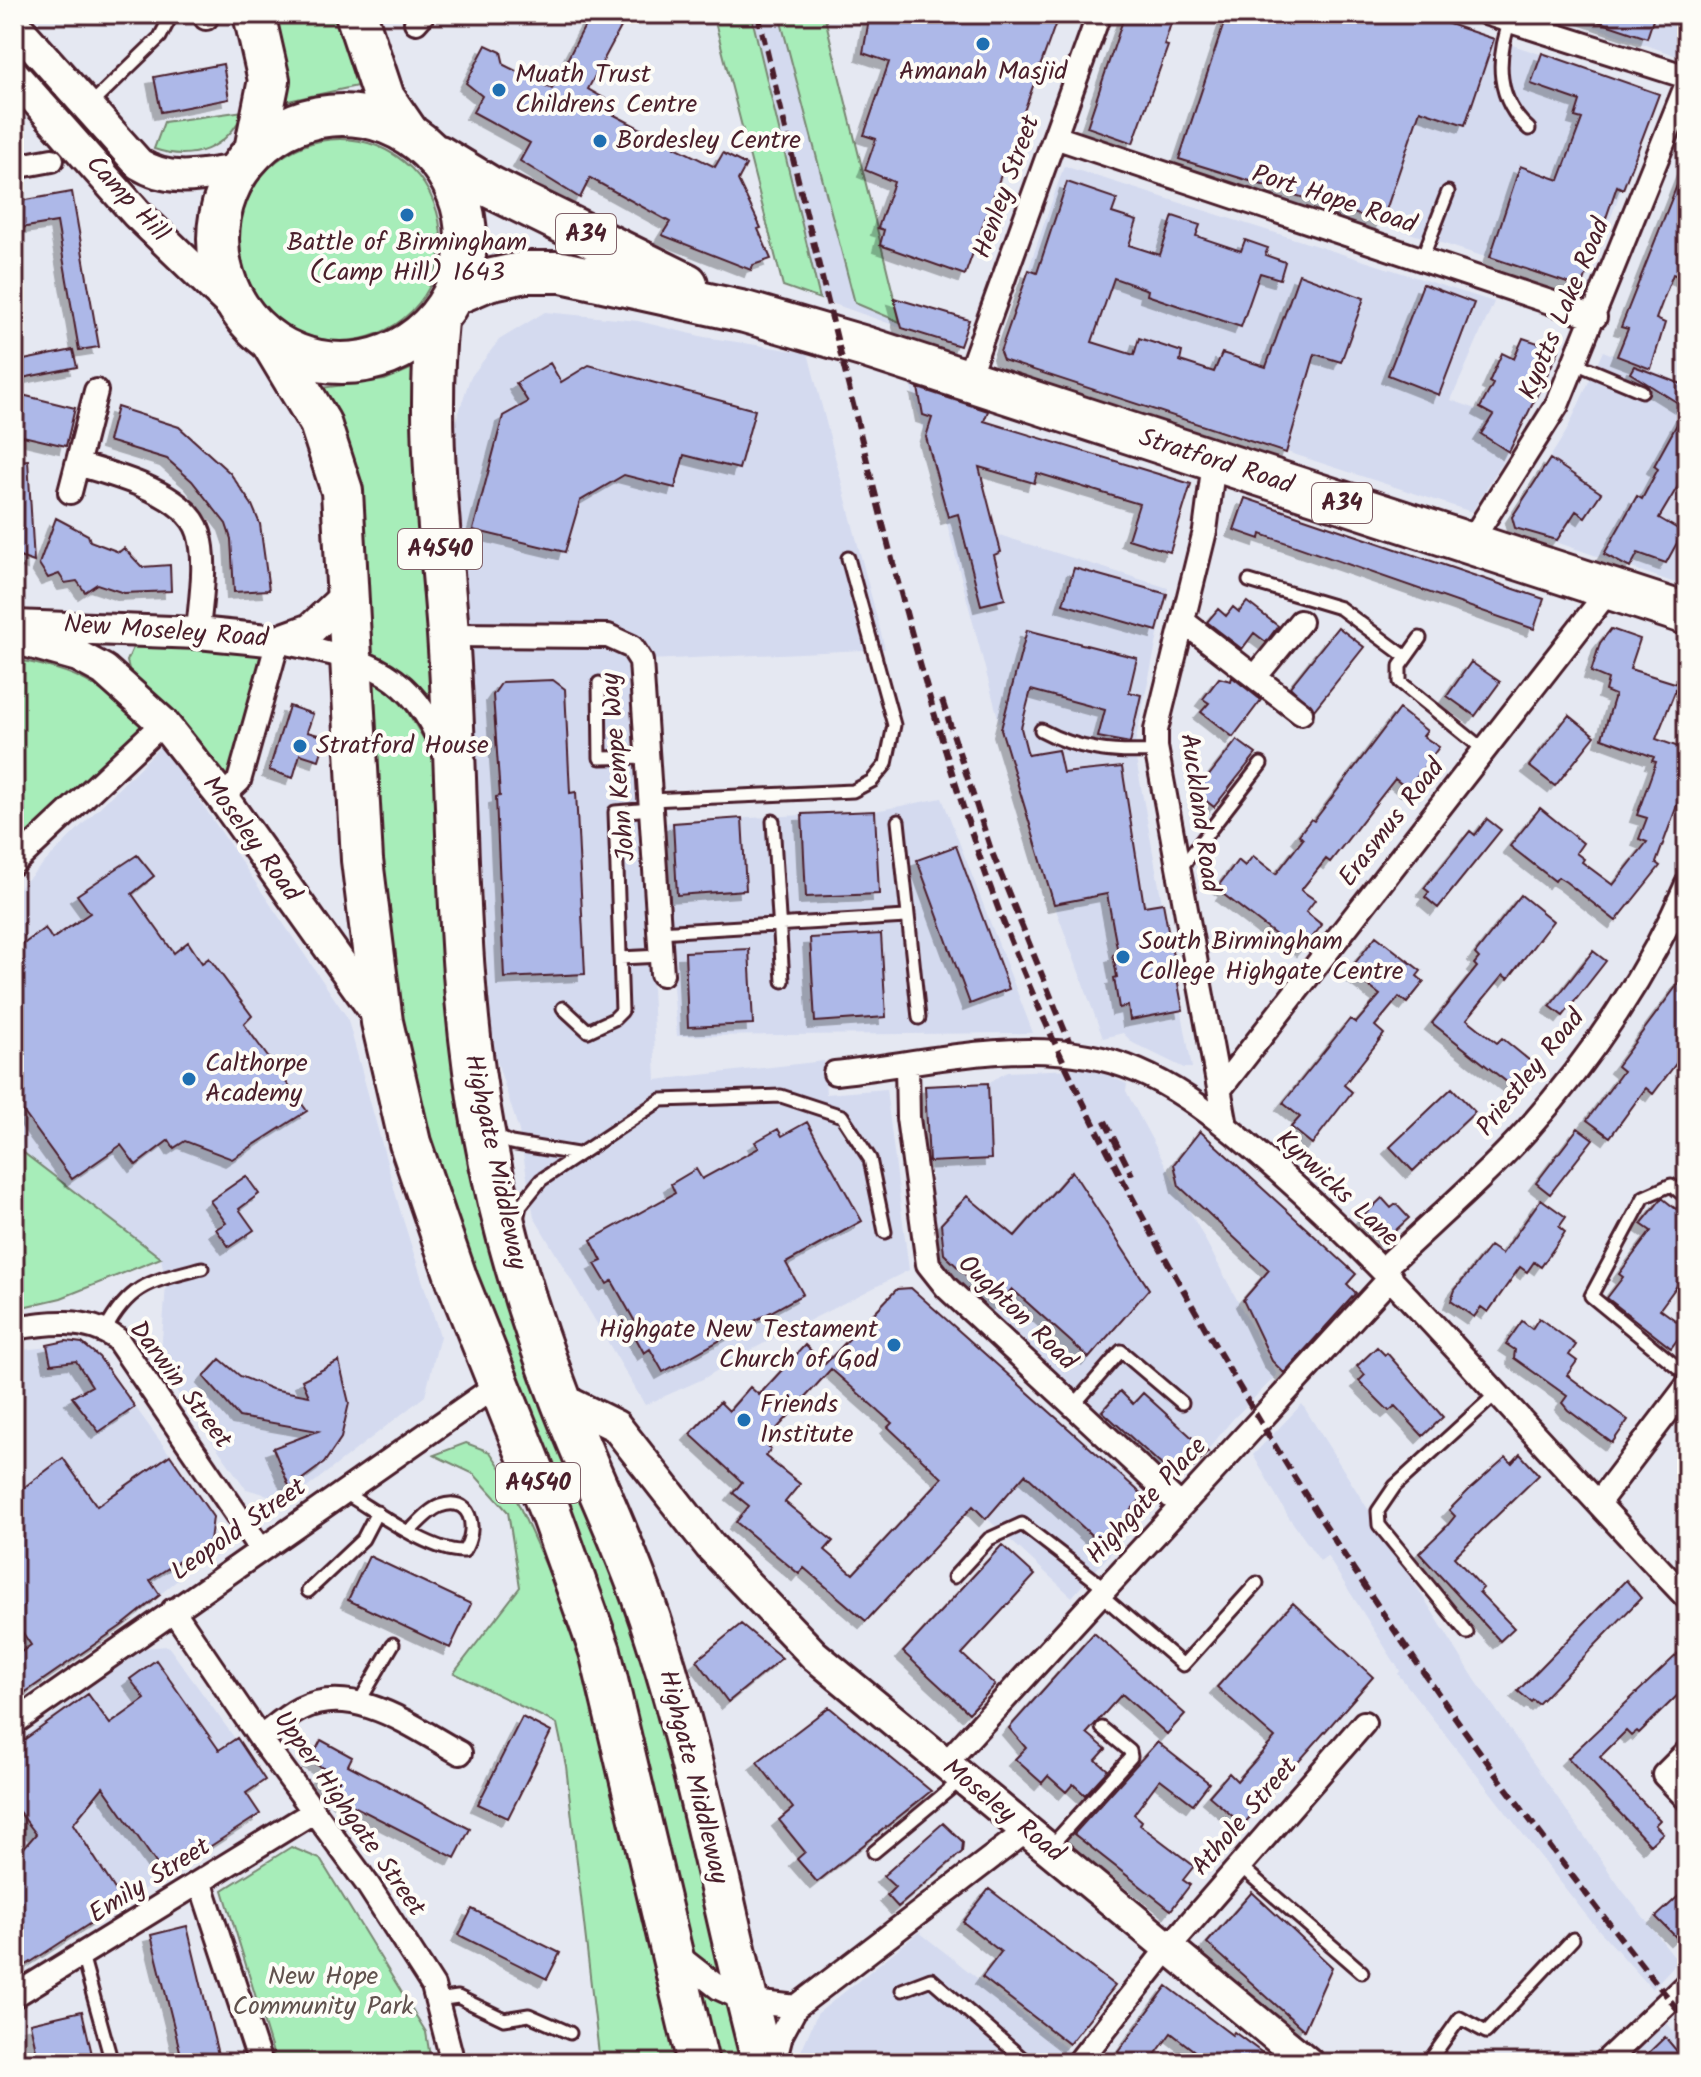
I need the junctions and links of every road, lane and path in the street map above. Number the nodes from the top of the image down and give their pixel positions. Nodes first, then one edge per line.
1 (172, 14) edge
2 (254, 14) edge
3 (356, 14) edge
4 (1099, 14) edge
5 (1488, 14) edge
6 (1510, 21) junction
7 (14, 24) edge
8 (14, 75) edge
9 (1687, 77) edge
10 (1687, 84) edge
11 (87, 107) junction
12 (1529, 129) dead end
13 (1055, 137) junction
14 (419, 141) junction
15 (52, 160) dead end
16 (247, 160) junction
17 (14, 167) edge
18 (1448, 192) dead end
19 (1422, 259) junction
20 (446, 307) junction
21 (745, 312) junction
22 (1595, 317) junction
23 (258, 331) junction
24 (1575, 363) junction
25 (967, 380) junction
26 (96, 391) dead end
27 (1642, 391) dead end
28 (1214, 462) junction
29 (77, 464) junction
30 (70, 492) dead end
31 (1470, 543) junction
32 (848, 558) dead end
33 (1249, 581) dead end
34 (1609, 590) junction
35 (350, 592) junction
36 (1687, 614) edge
37 (1184, 622) junction
38 (1300, 622) dead end
39 (14, 626) edge
40 (120, 632) junction
41 (198, 633) junction
42 (448, 635) junction
43 (14, 638) edge
44 (1420, 638) dead end
45 (278, 641) junction
46 (1406, 657) junction
47 (350, 659) junction
48 (104, 670) junction
49 (1256, 676) junction
50 (599, 683) dead end
51 (1301, 713) dead end
52 (163, 723) junction
53 (1041, 730) dead end
54 (1484, 750) junction
55 (1156, 751) junction
56 (648, 757) junction
57 (1261, 764) dead end
58 (453, 777) junction
59 (222, 797) junction
60 (651, 804) junction
61 (773, 821) dead end
62 (898, 821) dead end
63 (14, 863) edge
64 (1178, 873) junction
65 (1687, 884) edge
66 (906, 917) junction
67 (777, 923) junction
68 (659, 932) junction
69 (620, 958) junction
70 (662, 965) joint
71 (783, 981) dead end
72 (563, 1008) dead end
73 (919, 1018) dead end
74 (382, 1022) junction
75 (907, 1065) junction
76 (835, 1073) dead end
77 (1220, 1089) junction
78 (1226, 1126) junction
79 (483, 1129) junction
80 (577, 1154) junction
81 (1687, 1198) edge
82 (885, 1232) dead end
83 (509, 1251) junction
84 (202, 1268) dead end
85 (1387, 1273) junction
86 (14, 1328) edge
87 (105, 1331) junction
88 (1687, 1375) edge
89 (497, 1385) junction
90 (1687, 1386) edge
91 (1497, 1393) junction
92 (561, 1399) junction
93 (1182, 1403) dead end
94 (1073, 1406) junction
95 (343, 1492) junction
96 (1598, 1503) junction
97 (1180, 1505) junction
98 (377, 1512) junction
99 (410, 1531) junction
100 (261, 1550) junction
101 (954, 1577) dead end
102 (1257, 1583) dead end
103 (308, 1591) dead end
104 (1102, 1591) junction
105 (1687, 1598) edge
106 (173, 1610) junction
107 (1467, 1633) dead end
108 (393, 1644) dead end
109 (357, 1704) junction
110 (14, 1723) edge
111 (1364, 1723) dead end
112 (1102, 1728) dead end
113 (260, 1738) junction
114 (1687, 1752) edge
115 (460, 1753) dead end
116 (954, 1771) junction
117 (1687, 1799) edge
118 (313, 1812) junction
119 (1038, 1840) junction
120 (874, 1852) dead end
121 (1240, 1866) junction
122 (201, 1884) junction
123 (1573, 1939) dead end
124 (1169, 1947) junction
125 (672, 1951) junction
126 (737, 1954) junction
127 (82, 1955) junction
128 (1362, 1972) dead end
129 (1687, 1984) edge
130 (902, 1990) dead end
131 (14, 1996) edge
132 (437, 2000) junction
133 (747, 2001) junction
134 (796, 2007) junction
135 (570, 2033) dead end
136 (112, 2063) edge
137 (260, 2063) edge
138 (453, 2063) edge
139 (698, 2063) edge
140 (763, 2063) edge
141 (774, 2063) edge
142 (1020, 2063) edge
143 (1078, 2063) edge
144 (1308, 2063) edge
145 (1428, 2063) edge
146 (1604, 2063) edge

1 - 11 lane
2 - 16 highway
3 - 14 highway
4 - 13 street, Henley Street
5 - 6 street
6 - 9 street
6 - 12 lane
7 - 11 street, Camp Hill
8 - 23 street, Camp Hill
10 - 22 street, Kyotts Lake Road
11 - 16 street, Camp Hill
13 - 19 street, Port Hope Road
13 - 25 street, Henley Street
14 - 16 highway
14 - 20 highway
14 - 21 highway, Stratford Road / A34
15 - 17 street
16 - 23 highway
18 - 19 lane
19 - 22 street, Port Hope Road
20 - 21 highway, Stratford Road / A34
20 - 23 highway
20 - 42 highway, Highgate Middleway / A4540
21 - 25 highway, Stratford Road / A34
22 - 24 street, Kyotts Lake Road
23 - 35 highway, A4540
24 - 27 lane
24 - 31 street, Kyotts Lake Road
25 - 28 highway, Stratford Road / A34
26 - 29 street
28 - 31 highway, Stratford Road / A34
28 - 37 street, Auckland Road
29 - 30 street
29 - 41 street
31 - 34 highway, Stratford Road / A34
32 - 60 lane
33 - 46 lane
34 - 36 highway, Stratford Road / A34
34 - 54 street, Erasmus Road
35 - 45 street, New Moseley Road
35 - 47 highway, A4540
37 - 49 street
37 - 55 street, Auckland Road
38 - 49 street
39 - 40 street, New Moseley Road
40 - 41 street, New Moseley Road
40 - 48 street
41 - 45 street, New Moseley Road
42 - 56 street, John Kempe Way
42 - 58 highway, Highgate Middleway / A4540
43 - 48 street, Moseley Road
44 - 46 lane
45 - 47 street
45 - 59 street
46 - 54 lane
47 - 58 street
47 - 74 highway, A4540
48 - 52 street, Moseley Road
49 - 51 street
50 - 56 lane
52 - 59 street, Moseley Road
52 - 63 street
53 - 55 lane
54 - 77 street, Erasmus Road
55 - 64 street, Auckland Road
56 - 60 street, John Kempe Way
57 - 64 lane
58 - 79 highway, Highgate Middleway / A4540
59 - 74 street, Moseley Road
60 - 68 street, John Kempe Way
60 - 69 lane
61 - 67 lane
62 - 66 lane
64 - 77 street, Auckland Road
65 - 85 street, Priestley Road
66 - 67 lane
66 - 73 lane
67 - 68 lane
67 - 71 lane
68 - 70 street, John Kempe Way
69 - 70 lane
69 - 72 lane
74 - 89 highway, A4540
75 - 76 street, Kyrwicks Lane
75 - 78 street, Kyrwicks Lane
75 - 94 street, Oughton Road
77 - 78 street, Auckland Road
78 - 85 street, Kyrwicks Lane
79 - 80 lane
79 - 83 highway, Highgate Middleway / A4540
80 - 82 lane
80 - 83 lane
81 - 88 lane
83 - 92 highway, Highgate Middleway / A4540
84 - 87 lane
85 - 91 street, Kyrwicks Lane
85 - 97 street, Highgate Place
86 - 87 street, Darwin Street
87 - 100 street, Darwin Street
89 - 95 street, Leopold Street
89 - 125 highway, A4540
90 - 96 street
91 - 96 street, Kyrwicks Lane
91 - 107 lane
92 - 116 street, Moseley Road
92 - 126 highway, Highgate Middleway / A4540
93 - 94 lane
94 - 97 street, Oughton Road
95 - 98 lane
95 - 100 street, Leopold Street
96 - 105 street, Kyrwicks Lane
97 - 104 street, Highgate Place
98 - 99 lane
98 - 103 lane
99 - 99 lane
100 - 106 street, Leopold Street
101 - 104 lane
102 - 104 lane
104 - 116 street, Highgate Place
106 - 110 street, Leopold Street
106 - 113 street, Upper Highgate Street
108 - 109 lane
109 - 113 street
109 - 115 street
111 - 121 street, Athole Street
112 - 119 lane
113 - 118 street, Upper Highgate Street
114 - 117 street
116 - 119 street, Moseley Road
116 - 120 lane
118 - 122 street, Emily Street
118 - 132 street, Upper Highgate Street
119 - 124 street, Moseley Road
119 - 134 street
121 - 124 street, Athole Street
121 - 128 lane
122 - 127 street, Emily Street
122 - 137 street
123 - 145 lane
124 - 143 street, Athole Street
124 - 144 street, Moseley Road
125 - 133 street
125 - 139 highway, A4540
126 - 133 highway, Highgate Middleway / A4540
126 - 134 street
127 - 131 street, Emily Street
127 - 136 lane
129 - 146 street
130 - 142 lane
132 - 135 lane
132 - 138 street, Upper Highgate Street
133 - 134 street
133 - 140 highway, Highgate Middleway / A4540
134 - 141 street

